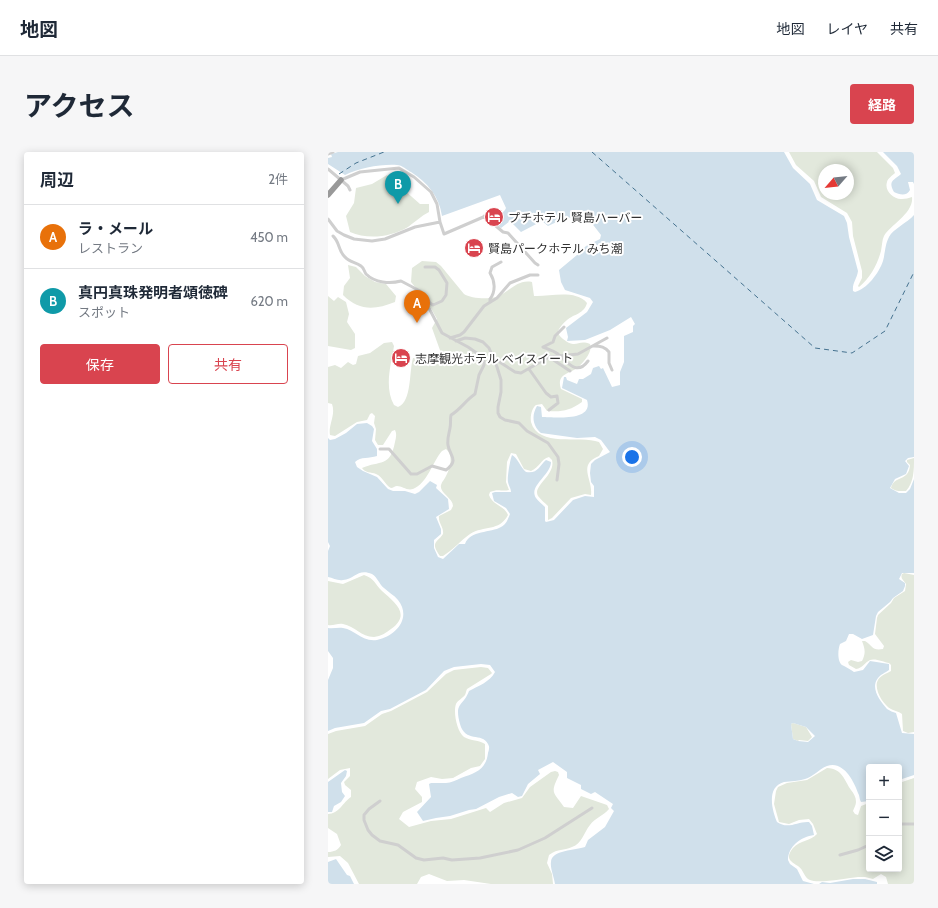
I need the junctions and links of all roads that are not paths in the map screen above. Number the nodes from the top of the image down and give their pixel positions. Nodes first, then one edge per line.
1 (332, 152) edge
2 (328, 154) edge
3 (328, 169) edge
4 (341, 180) junction
5 (350, 190) dead end
6 (328, 195) edge
7 (328, 219) edge
8 (440, 222) junction
9 (333, 236) dead end
10 (501, 262) dead end
11 (538, 265) dead end
12 (425, 268) dead end
13 (538, 275) dead end
14 (424, 300) junction
15 (490, 301) junction
16 (564, 327) dead end
17 (450, 338) junction
18 (607, 338) dead end
19 (456, 341) junction
20 (593, 346) junction
21 (560, 356) junction
22 (549, 357) junction
23 (494, 358) junction
24 (588, 361) dead end
25 (529, 369) junction
26 (612, 370) dead end
27 (570, 371) dead end
28 (549, 410) dead end
29 (380, 449) dead end
30 (557, 480) dead end
31 (380, 801) dead end
32 (592, 808) dead end
33 (902, 824) edge
34 (914, 824) edge
35 (866, 846) edge
36 (840, 855) dead end

1 - 2 street
3 - 4 street
4 - 5 street
4 - 6 highway
4 - 8 street
7 - 8 street
8 - 11 street
9 - 14 street
10 - 15 street
12 - 14 street
13 - 15 street
14 - 17 street
15 - 17 street
16 - 21 street
17 - 19 street
18 - 20 street
19 - 23 street
19 - 29 street
20 - 21 street
20 - 26 street
21 - 22 street
21 - 24 street
22 - 25 street
22 - 27 street
23 - 25 street
23 - 30 street
25 - 28 street
31 - 32 street
33 - 34 street
35 - 36 street

